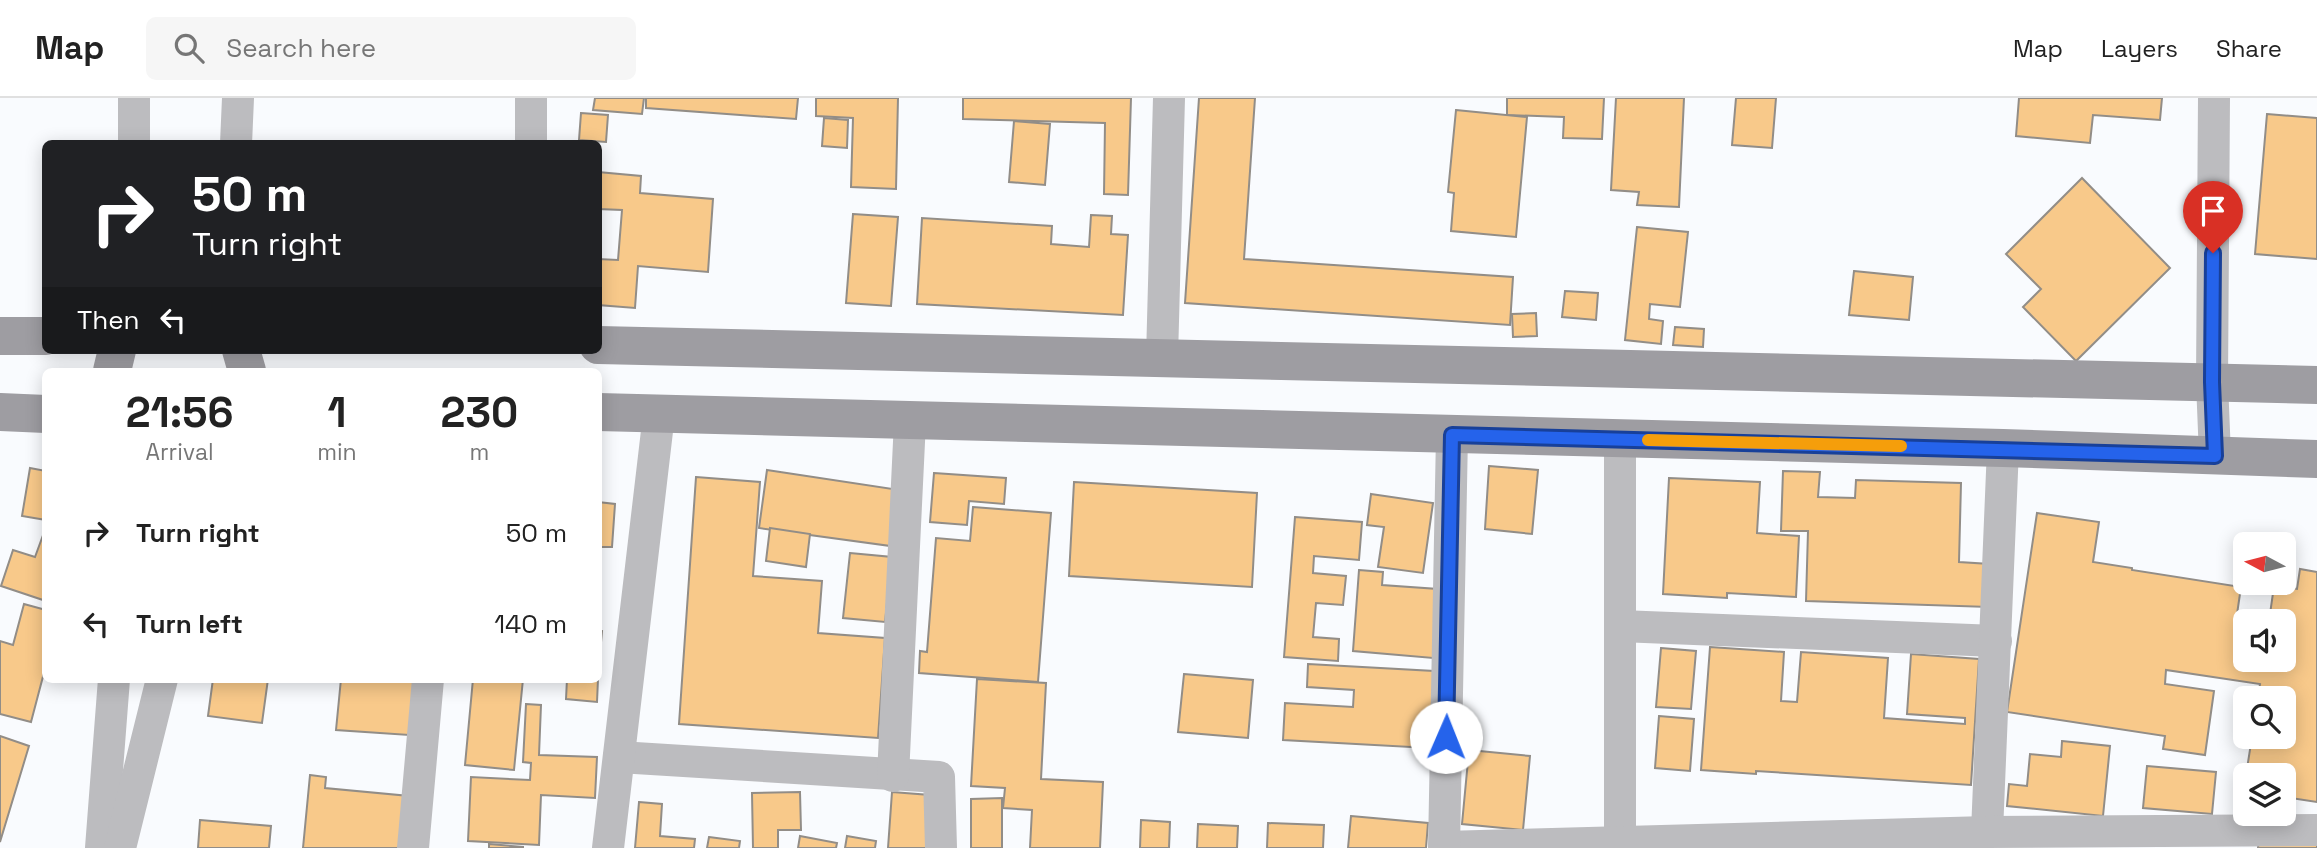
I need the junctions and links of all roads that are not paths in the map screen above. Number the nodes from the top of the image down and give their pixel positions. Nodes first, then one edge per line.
1 (134, 98) edge
2 (238, 98) edge
3 (531, 98) edge
4 (1169, 98) edge
5 (2214, 98) edge
6 (134, 140) edge
7 (236, 140) edge
8 (531, 140) edge
9 (0, 335) edge
10 (42, 336) edge
11 (602, 345) edge
12 (1162, 358) junction
13 (2212, 382) junction
14 (2317, 384) edge
15 (0, 412) edge
16 (602, 412) edge
17 (42, 414) edge
18 (659, 414) junction
19 (910, 421) junction
20 (1452, 435) junction
21 (1620, 440) junction
22 (2003, 448) junction
23 (2215, 456) junction
24 (2317, 459) edge
25 (1620, 626) junction
26 (1996, 641) junction
27 (114, 683) edge
28 (161, 683) edge
29 (428, 683) edge
30 (619, 757) junction
31 (893, 775) junction
32 (2317, 830) edge
33 (1987, 832) junction
34 (1620, 843) junction
35 (101, 848) edge
36 (120, 848) edge
37 (413, 848) edge
38 (608, 848) edge
39 (941, 848) edge
40 (1444, 848) edge

1 - 6 street
2 - 7 street
3 - 8 street
4 - 12 street
5 - 13 street
9 - 10 main road
11 - 12 main road
12 - 13 main road
13 - 14 main road
13 - 23 street
15 - 17 main road
16 - 18 main road
18 - 19 main road
18 - 30 street
19 - 20 main road
19 - 31 street
20 - 21 main road
20 - 40 street
21 - 22 main road
21 - 25 street
22 - 23 main road
22 - 26 street
23 - 24 main road
25 - 26 street
25 - 34 street
26 - 33 street
27 - 35 street
28 - 36 street
29 - 37 street
30 - 31 street
30 - 38 street
31 - 39 street
32 - 33 street
33 - 34 street
34 - 40 street

